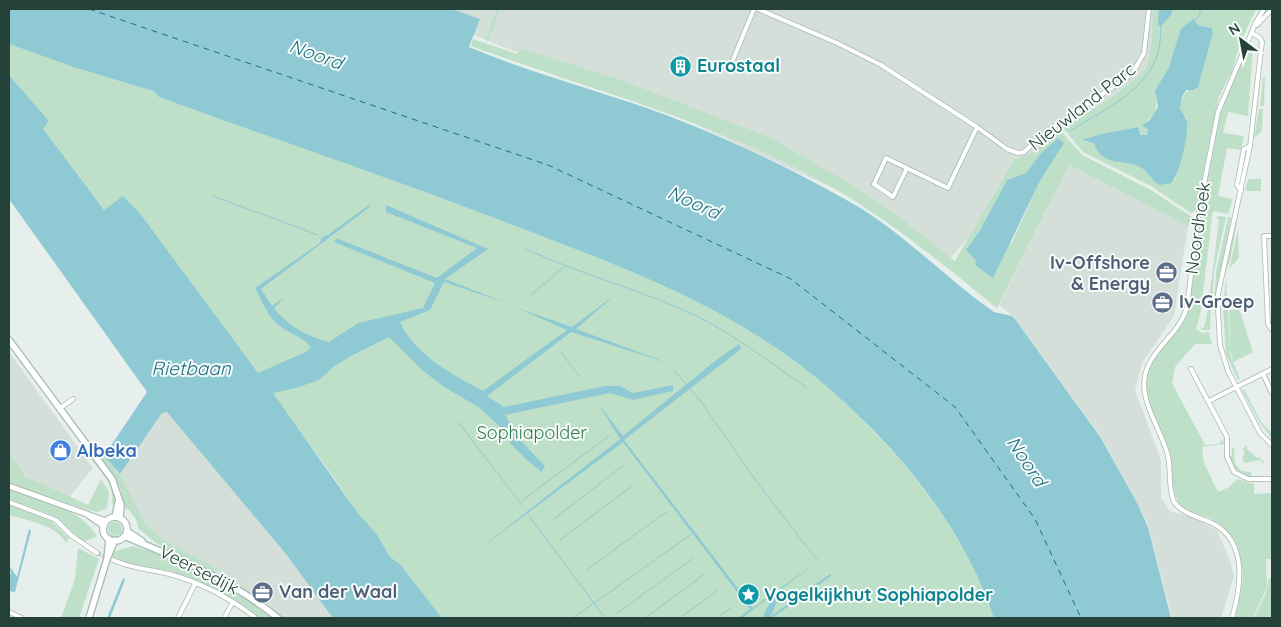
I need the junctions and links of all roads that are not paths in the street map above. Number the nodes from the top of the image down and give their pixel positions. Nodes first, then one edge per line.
1 (754, 9) edge
2 (758, 9) edge
3 (1148, 9) edge
4 (1264, 9) edge
5 (1272, 9) edge
6 (1252, 34) junction
7 (730, 67) dead end
8 (978, 127) junction
9 (907, 168) junction
10 (1272, 236) edge
11 (1272, 330) edge
12 (9, 340) edge
13 (1192, 369) dead end
14 (1272, 369) edge
15 (1263, 374) junction
16 (1236, 387) junction
17 (1272, 393) edge
18 (73, 399) dead end
19 (1209, 401) junction
20 (59, 409) junction
21 (1272, 445) edge
22 (1272, 479) edge
23 (9, 486) edge
24 (9, 502) edge
25 (117, 517) junction
26 (105, 524) junction
27 (126, 534) junction
28 (112, 540) junction
29 (97, 553) tunnel mouth
30 (110, 559) junction
31 (195, 584) junction
32 (233, 602) junction
33 (9, 612) edge
34 (22, 618) edge
35 (89, 618) edge
36 (178, 618) edge
37 (224, 618) edge
38 (256, 618) edge
39 (278, 618) edge
40 (1232, 618) edge

1 - 7 street
2 - 8 street, Nieuwland Parc
3 - 8 street, Nieuwland Parc
4 - 6 street, Noordhoek
5 - 6 street, Noordhoek
6 - 16 street
6 - 40 street, Noordhoek
8 - 9 street
9 - 9 street
10 - 11 street
12 - 20 main road
13 - 19 street
14 - 15 street
15 - 16 street
15 - 17 street
16 - 19 street
16 - 21 street
18 - 20 street
19 - 22 street
20 - 25 main road
23 - 26 street
24 - 29 street
25 - 26 main road
25 - 27 main road
26 - 28 main road
27 - 28 main road
27 - 39 main road, Veersedijk
28 - 30 main road
30 - 31 street
30 - 35 main road
31 - 32 street
31 - 36 street
32 - 37 street
32 - 38 street
33 - 34 street

